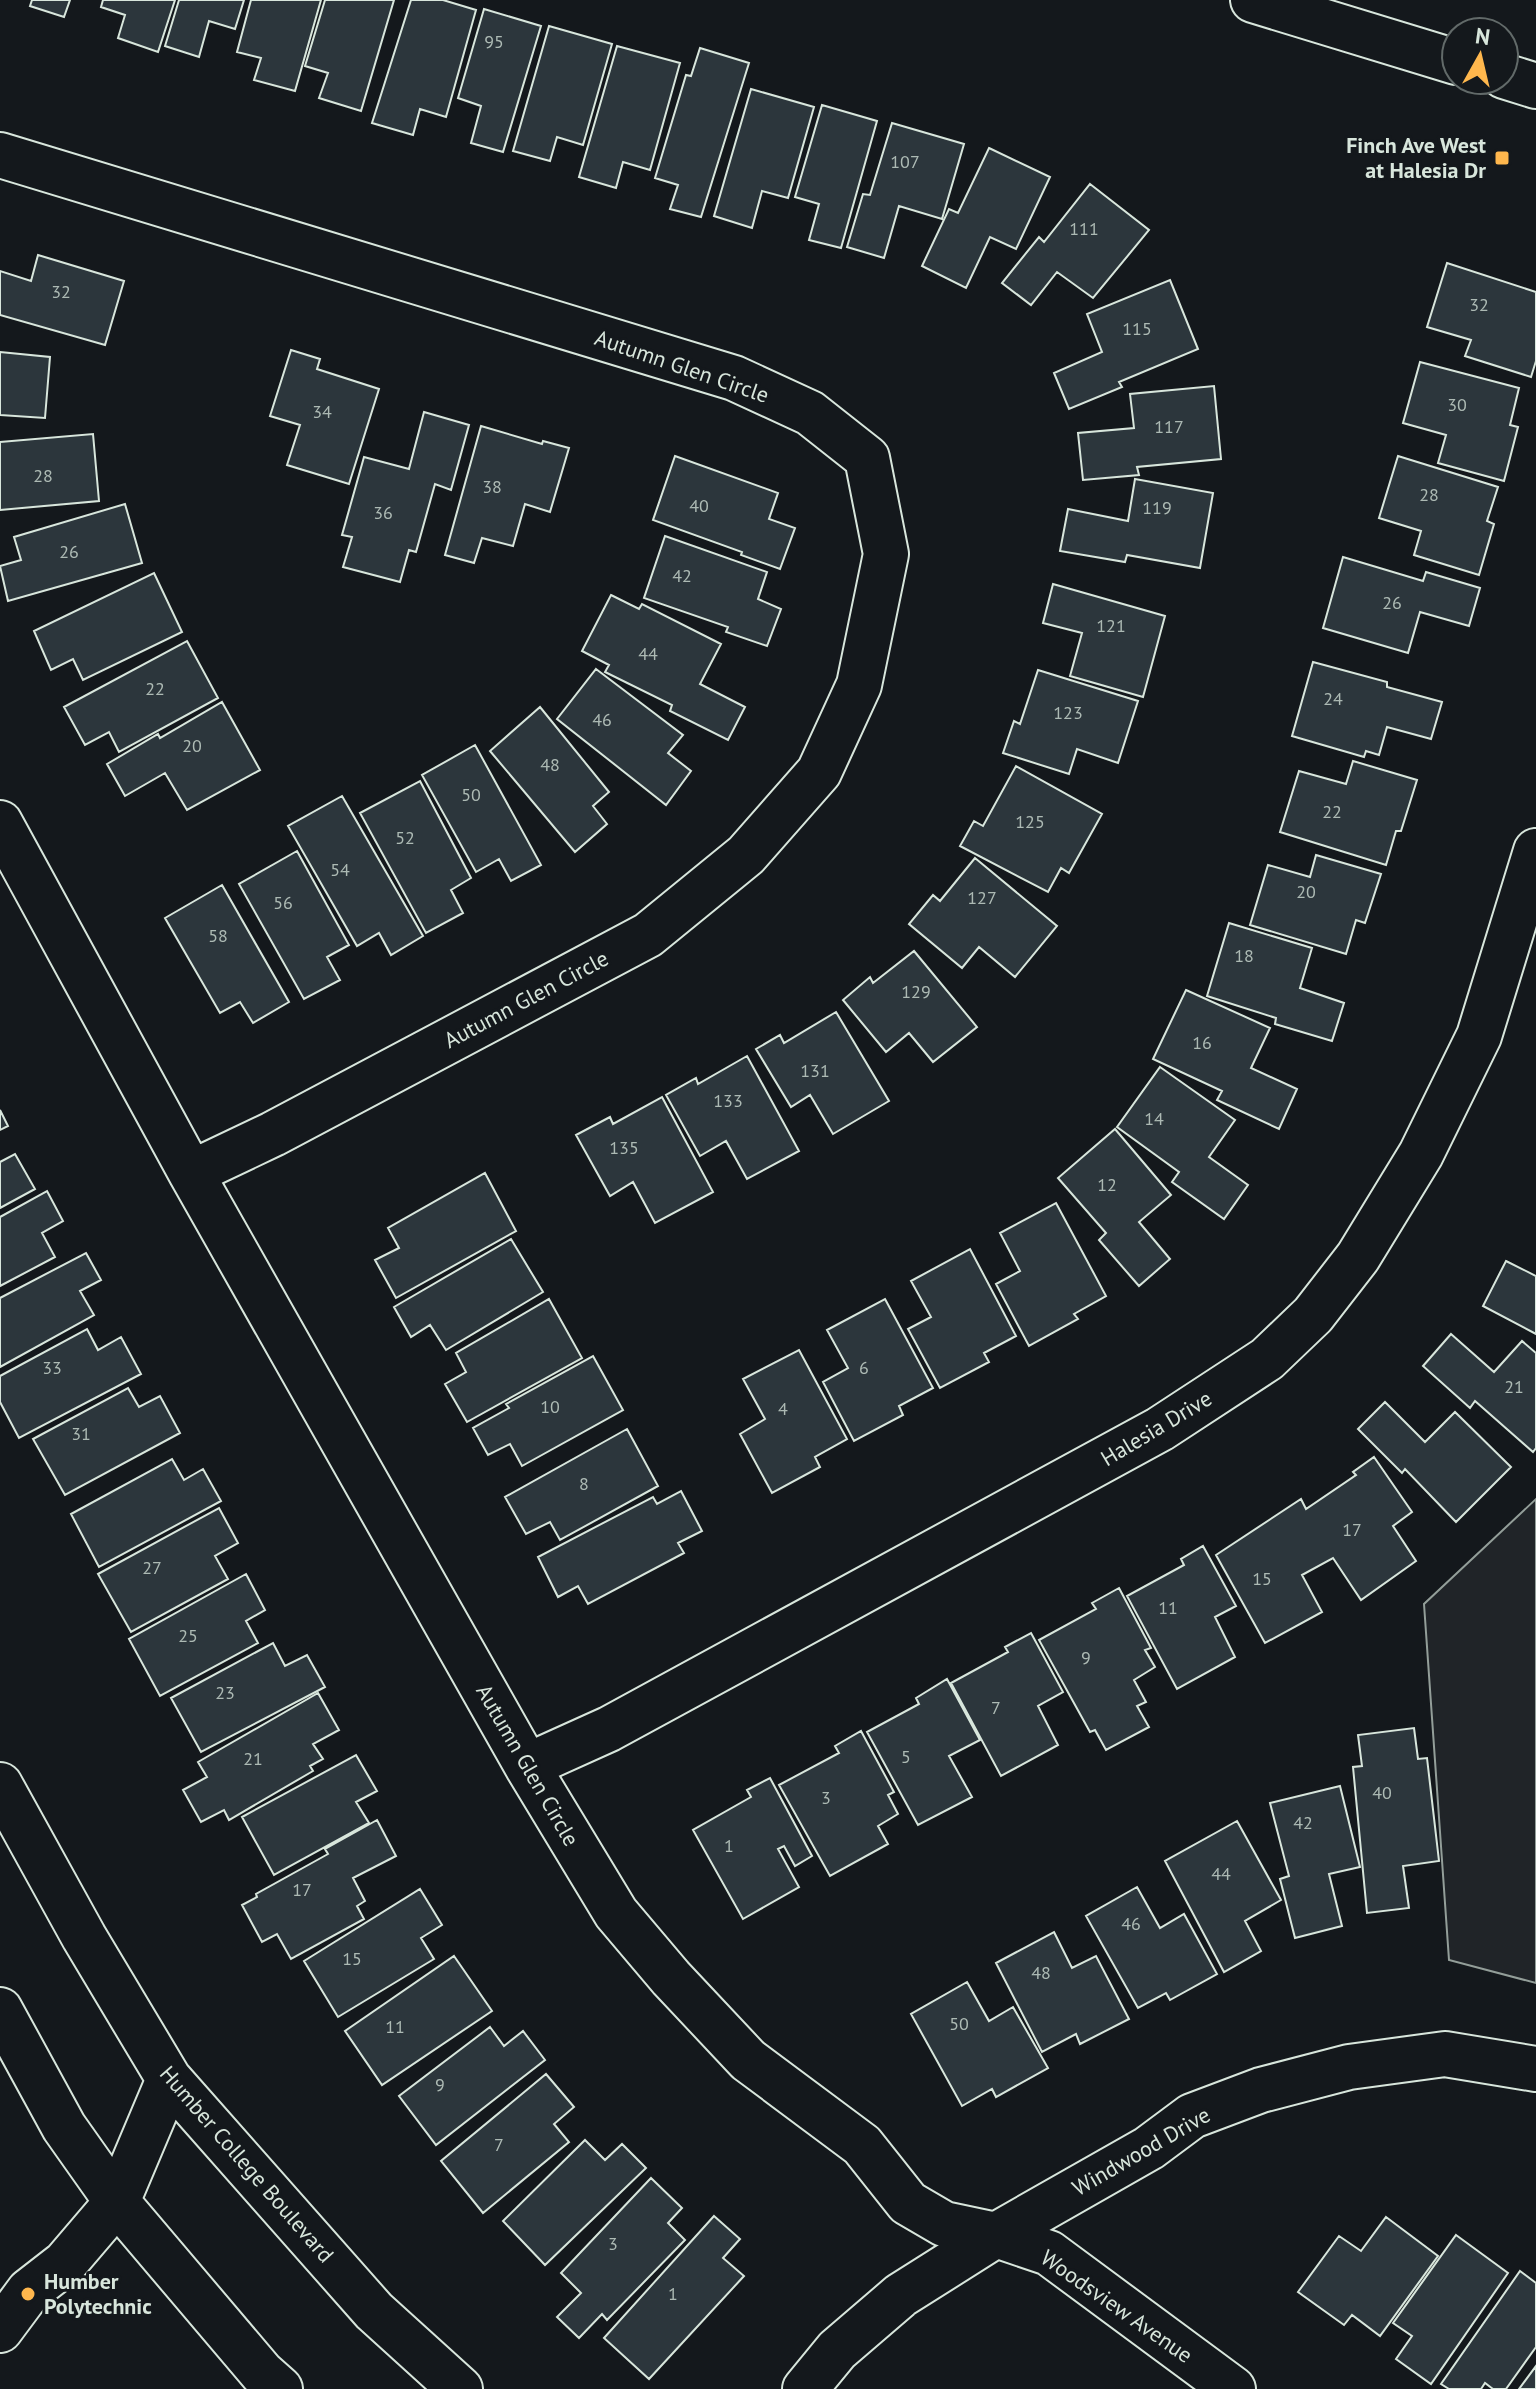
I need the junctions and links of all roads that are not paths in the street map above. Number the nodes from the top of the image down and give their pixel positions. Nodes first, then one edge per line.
1 (1253, 0) edge
2 (1440, 57) edge
3 (0, 155) edge
4 (0, 823) edge
5 (1536, 851) edge
6 (191, 1173) junction
7 (527, 1766) junction
8 (0, 1785) edge
9 (0, 2010) edge
10 (1536, 2069) edge
11 (169, 2079) junction
12 (117, 2202) junction
13 (996, 2235) junction
14 (0, 2330) edge
15 (280, 2389) edge
16 (460, 2389) edge
17 (805, 2389) edge
18 (1233, 2389) edge

1 - 2 street
3 - 6 street, Autumn Glen Circle
4 - 6 street, Autumn Glen Circle
5 - 7 street, Halesia Drive
6 - 7 street, Autumn Glen Circle
7 - 13 street, Autumn Glen Circle
8 - 11 street, Humber College Boulevard
9 - 12 street
10 - 13 street, Windwood Drive
11 - 12 street
11 - 16 street, Humber College Boulevard
12 - 14 street
12 - 15 street
13 - 17 street, Windwood Drive
13 - 18 street, Woodsview Avenue

